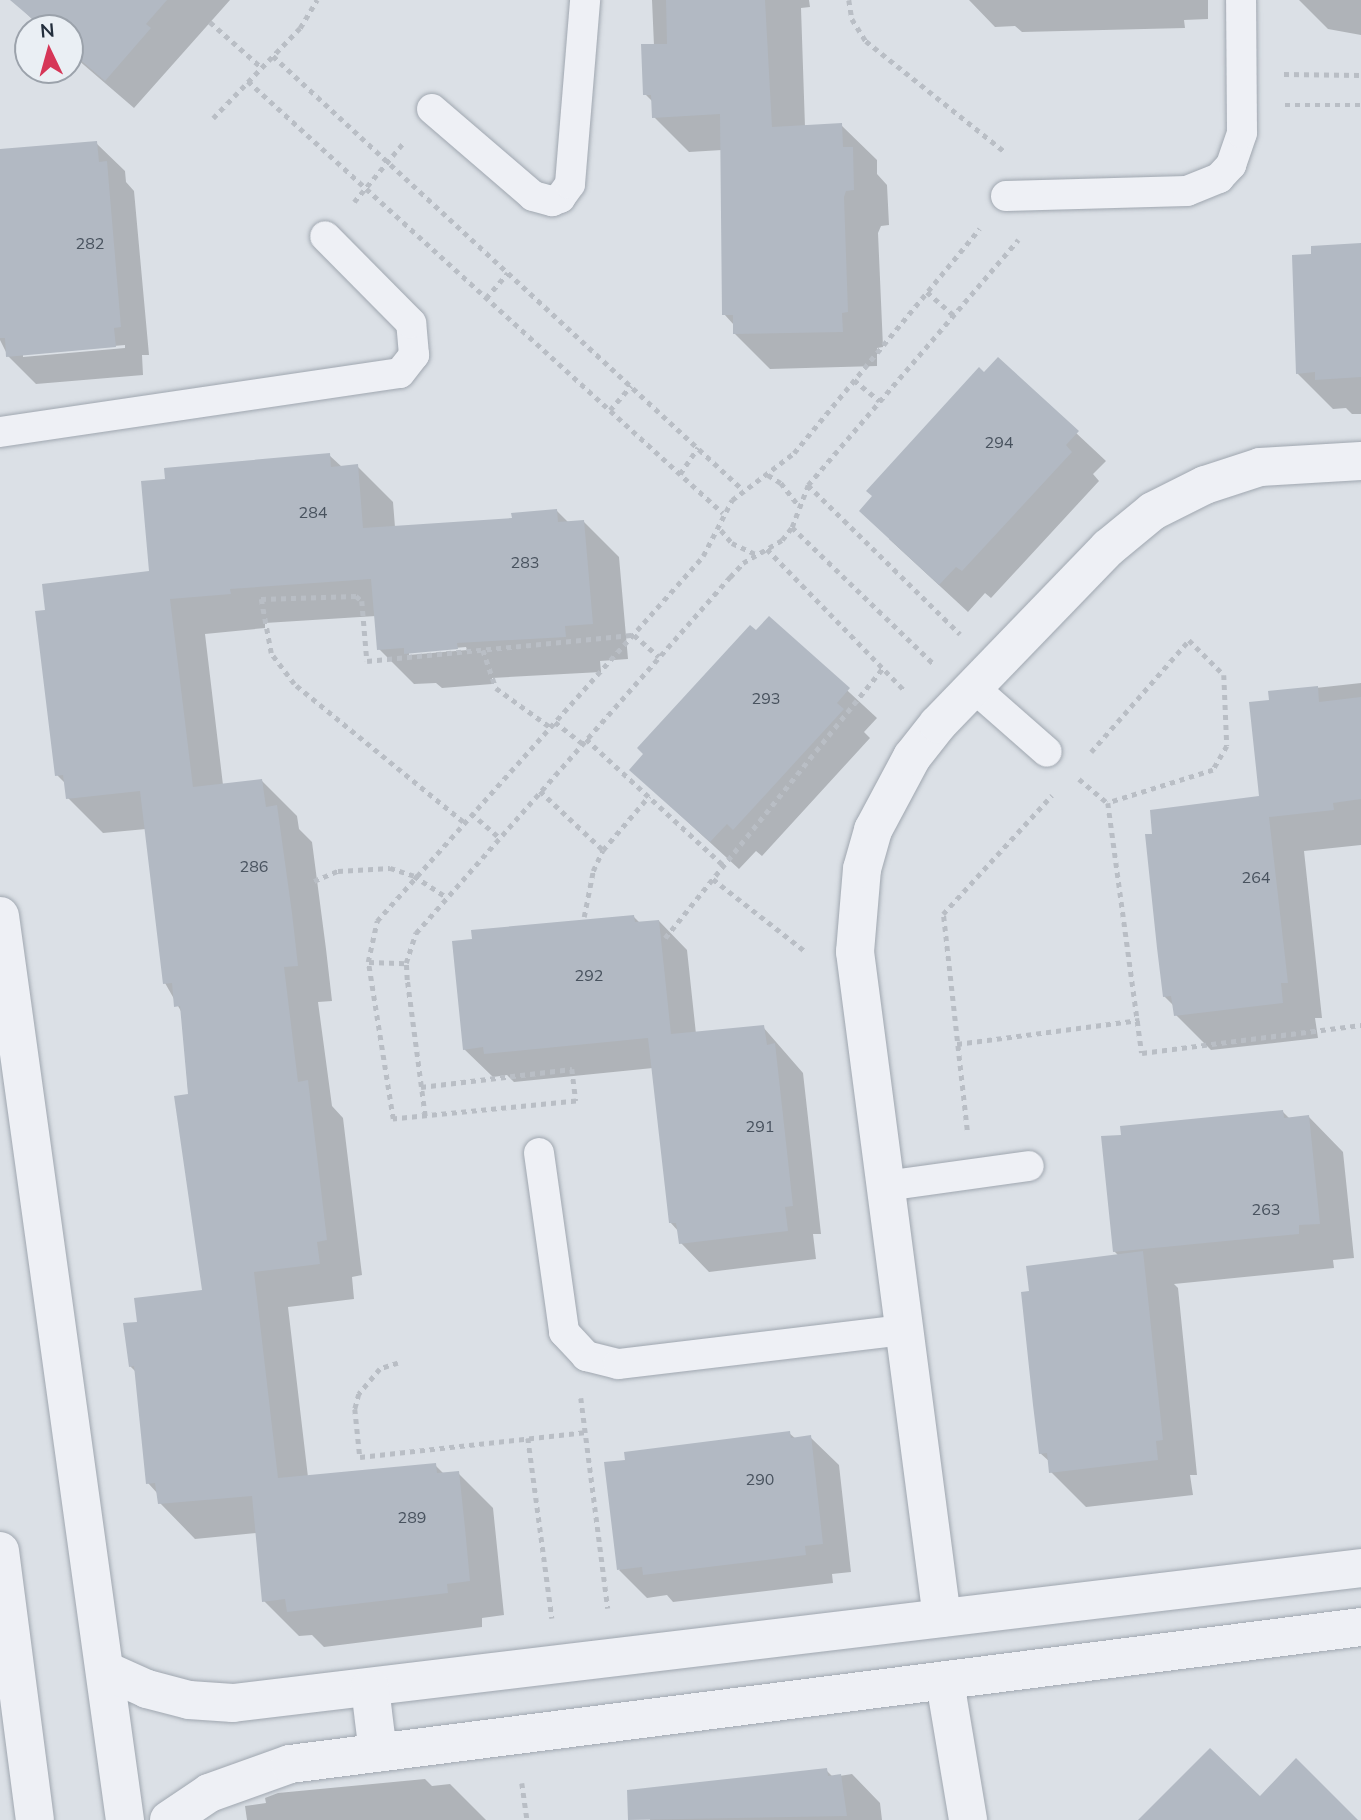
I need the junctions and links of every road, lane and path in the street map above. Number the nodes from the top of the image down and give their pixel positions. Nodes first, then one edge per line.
1 (317, 0) edge
2 (585, 0) edge
3 (849, 0) edge
4 (1241, 0) edge
5 (210, 22) dead end
6 (272, 56) junction
7 (261, 68) junction
8 (1241, 74) junction
9 (1361, 75) edge
10 (248, 81) junction
11 (1242, 105) junction
12 (1361, 106) edge
13 (432, 109) joint
14 (213, 118) dead end
15 (387, 162) junction
16 (365, 188) junction
17 (1057, 194) junction
18 (1006, 196) joint
19 (325, 236) joint
20 (508, 273) junction
21 (927, 292) junction
22 (486, 298) junction
23 (953, 315) junction
24 (854, 380) junction
25 (631, 386) junction
26 (880, 401) junction
27 (610, 411) junction
28 (0, 432) edge
29 (698, 447) junction
30 (1361, 461) edge
31 (680, 474) junction
32 (768, 475) junction
33 (808, 485) junction
34 (742, 489) junction
35 (799, 507) junction
36 (723, 513) junction
37 (792, 527) junction
38 (721, 529) junction
39 (766, 550) junction
40 (757, 554) junction
41 (634, 635) junction
42 (483, 650) junction
43 (659, 657) junction
44 (883, 668) junction
45 (977, 683) junction
46 (555, 722) junction
47 (938, 724) junction
48 (550, 727) junction
49 (584, 741) junction
50 (1047, 752) dead end
51 (1081, 763) dead end
52 (1062, 784) dead end
53 (540, 791) junction
54 (649, 796) junction
55 (471, 813) junction
56 (463, 822) junction
57 (499, 837) junction
58 (603, 850) junction
59 (724, 866) junction
60 (414, 876) junction
61 (713, 878) junction
62 (314, 881) dead end
63 (446, 897) junction
64 (0, 916) edge
65 (584, 917) dead end
66 (665, 938) dead end
67 (368, 962) junction
68 (406, 963) junction
69 (859, 993) junction
70 (1139, 1020) junction
71 (1361, 1025) edge
72 (957, 1044) junction
73 (421, 1087) junction
74 (425, 1116) junction
75 (539, 1153) dead end
76 (1029, 1166) dead end
77 (972, 1174) junction
78 (885, 1186) junction
79 (904, 1330) junction
80 (573, 1345) junction
81 (398, 1363) dead end
82 (587, 1432) junction
83 (528, 1438) junction
84 (0, 1551) edge
85 (1361, 1567) edge
86 (942, 1618) junction
87 (1361, 1627) edge
88 (614, 1658) junction
89 (558, 1665) junction
90 (107, 1671) junction
91 (945, 1682) junction
92 (370, 1688) junction
93 (378, 1753) junction
94 (35, 1820) edge
95 (125, 1820) edge
96 (169, 1820) edge
97 (968, 1820) edge

1 - 6 path
2 - 13 lane
3 - 17 path
4 - 8 lane
5 - 7 path
6 - 7 path
6 - 15 path
7 - 10 path
8 - 9 path
8 - 11 lane
10 - 14 path
10 - 16 path
11 - 12 path
11 - 17 lane
13 - 15 path
15 - 16 path
15 - 20 path
16 - 19 path
16 - 22 path
17 - 18 lane
17 - 23 path
18 - 21 path
19 - 28 lane
20 - 22 path
20 - 25 path
21 - 23 path
21 - 24 path
22 - 27 path
23 - 26 path
24 - 26 path
24 - 32 path
25 - 27 path
25 - 29 path
26 - 33 path
27 - 31 path
29 - 31 path
29 - 34 path
30 - 45 street
31 - 36 path
32 - 34 path
32 - 35 path
33 - 35 path
33 - 45 path
34 - 36 path
35 - 37 path
36 - 38 path
37 - 39 path
37 - 45 path
38 - 40 path
38 - 41 path
39 - 40 path
39 - 44 path
40 - 43 path
41 - 42 path
41 - 43 path
41 - 46 path
42 - 48 path
42 - 56 path
43 - 49 path
44 - 47 path
44 - 59 path
45 - 47 street
45 - 50 lane
46 - 48 path
46 - 49 path
47 - 69 street
48 - 55 path
49 - 53 path
49 - 54 path
51 - 70 path
52 - 72 path
53 - 57 path
53 - 58 path
54 - 58 path
54 - 59 path
55 - 56 path
55 - 57 path
56 - 60 path
57 - 63 path
58 - 65 path
59 - 61 path
60 - 62 path
60 - 63 path
60 - 67 path
61 - 66 path
61 - 69 path
63 - 68 path
64 - 90 street
67 - 68 path
67 - 74 path
68 - 73 path
69 - 78 street
70 - 71 path
70 - 72 path
72 - 77 path
73 - 74 path
73 - 74 path
75 - 80 lane
76 - 77 lane
77 - 78 lane
78 - 79 street
79 - 80 lane
79 - 86 street
80 - 82 path
81 - 83 path
82 - 83 path
82 - 88 path
83 - 89 path
84 - 94 street
85 - 86 street
86 - 88 street
87 - 91 street
88 - 89 street
89 - 92 street
90 - 92 street
90 - 95 street
91 - 93 street
91 - 97 street
92 - 93 street
93 - 96 street

